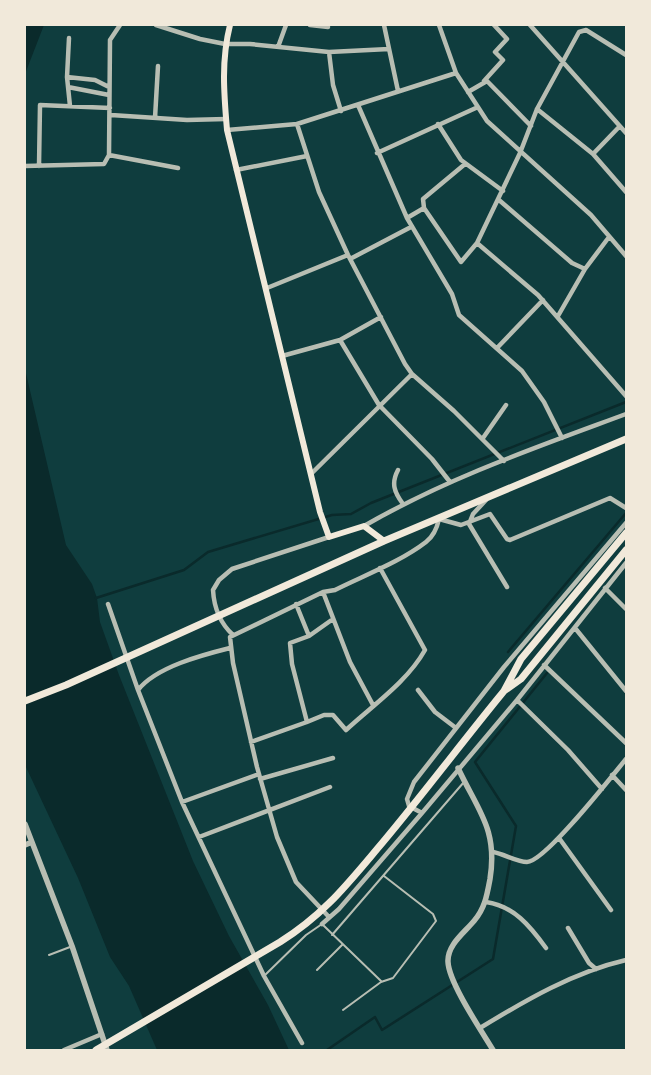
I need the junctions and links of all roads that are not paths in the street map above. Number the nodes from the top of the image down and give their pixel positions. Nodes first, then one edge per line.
1 (120, 25) edge
2 (156, 25) edge
3 (230, 25) edge
4 (286, 25) edge
5 (310, 25) edge
6 (384, 25) edge
7 (438, 25) edge
8 (494, 25) edge
9 (530, 25) edge
10 (328, 27) dead end
11 (69, 38) dead end
12 (225, 44) junction
13 (278, 46) junction
14 (388, 49) junction
15 (329, 52) junction
16 (626, 55) edge
17 (561, 62) junction
18 (158, 66) dead end
19 (456, 73) junction
20 (67, 77) junction
21 (484, 82) junction
22 (68, 87) junction
23 (109, 88) junction
24 (398, 91) junction
25 (468, 92) junction
26 (109, 95) junction
27 (358, 105) junction
28 (70, 106) junction
29 (110, 108) junction
30 (478, 108) junction
31 (537, 109) junction
32 (340, 111) junction
33 (110, 115) junction
34 (156, 118) junction
35 (226, 119) junction
36 (297, 124) junction
37 (438, 124) junction
38 (531, 126) junction
39 (620, 127) junction
40 (228, 130) junction
41 (626, 134) edge
42 (377, 153) junction
43 (520, 153) junction
44 (593, 154) junction
45 (109, 155) junction
46 (307, 156) junction
47 (465, 164) junction
48 (25, 166) edge
49 (39, 166) junction
50 (178, 168) dead end
51 (236, 170) junction
52 (503, 191) junction
53 (626, 192) edge
54 (499, 200) junction
55 (424, 208) junction
56 (407, 218) junction
57 (411, 226) junction
58 (609, 237) junction
59 (477, 243) junction
60 (626, 256) edge
61 (349, 257) junction
62 (585, 270) junction
63 (266, 288) junction
64 (543, 300) junction
65 (558, 316) junction
66 (380, 317) junction
67 (340, 340) junction
68 (497, 348) junction
69 (282, 356) junction
70 (412, 374) junction
71 (626, 396) edge
72 (379, 405) junction
73 (506, 405) dead end
74 (626, 414) edge
75 (483, 438) junction
76 (562, 438) junction
77 (626, 439) edge
78 (504, 461) junction
79 (398, 470) dead end
80 (311, 474) junction
81 (450, 482) junction
82 (486, 500) junction
83 (403, 504) junction
84 (624, 507) edge
85 (439, 519) junction
86 (626, 523) edge
87 (469, 524) junction
88 (364, 526) junction
89 (626, 534) edge
90 (329, 537) junction
91 (384, 541) junction
92 (626, 550) edge
93 (626, 563) edge
94 (618, 566) junction
95 (380, 568) junction
96 (577, 579) junction
97 (583, 585) junction
98 (507, 587) dead end
99 (606, 589) junction
100 (322, 592) junction
101 (564, 595) junction
102 (570, 602) junction
103 (108, 604) dead end
104 (296, 604) junction
105 (626, 609) edge
106 (333, 619) junction
107 (576, 629) junction
108 (233, 635) junction
109 (309, 636) junction
110 (230, 648) junction
111 (544, 666) junction
112 (138, 690) junction
113 (418, 690) dead end
114 (504, 691) junction
115 (626, 692) edge
116 (25, 701) edge
117 (518, 702) junction
118 (373, 705) junction
119 (307, 722) junction
120 (456, 728) junction
121 (251, 742) junction
122 (626, 743) edge
123 (333, 758) dead end
124 (626, 759) edge
125 (458, 768) junction
126 (612, 775) junction
127 (259, 776) junction
128 (465, 782) junction
129 (330, 787) dead end
130 (602, 789) junction
131 (626, 790) edge
132 (182, 802) junction
133 (270, 811) junction
134 (422, 813) junction
135 (25, 824) edge
136 (199, 837) junction
137 (559, 838) junction
138 (32, 842) junction
139 (25, 845) edge
140 (493, 852) junction
141 (384, 876) junction
142 (486, 902) junction
143 (611, 910) dead end
144 (329, 918) junction
145 (322, 924) junction
146 (568, 928) dead end
147 (332, 935) junction
148 (342, 945) junction
149 (72, 946) junction
150 (546, 948) dead end
151 (49, 955) dead end
152 (626, 960) edge
153 (596, 969) junction
154 (317, 970) dead end
155 (264, 976) junction
156 (381, 982) junction
157 (343, 1010) dead end
158 (480, 1028) junction
159 (102, 1034) junction
160 (302, 1043) dead end
161 (64, 1050) edge
162 (96, 1050) edge
163 (107, 1050) edge
164 (493, 1050) edge

1 - 23 street
2 - 12 street
3 - 12 main road
4 - 13 street
5 - 10 street
6 - 14 street
7 - 19 street
8 - 21 street
9 - 17 street
11 - 20 street
12 - 13 street
12 - 35 main road
13 - 15 street
14 - 15 street
14 - 24 street
15 - 32 street
16 - 17 street
17 - 31 street
17 - 39 street
18 - 34 street
19 - 24 street
19 - 25 street
20 - 22 street
20 - 23 street
21 - 25 street
21 - 38 street
22 - 26 street
22 - 28 street
23 - 26 street
24 - 27 street
25 - 30 street
26 - 29 street
27 - 32 street
27 - 42 street
28 - 29 street
28 - 49 street
29 - 33 street
30 - 37 street
30 - 43 street
31 - 38 street
31 - 44 street
32 - 36 street
33 - 34 street
33 - 45 street
34 - 35 street
35 - 40 main road
36 - 40 street
36 - 46 street
37 - 42 street
37 - 47 street
38 - 43 street
39 - 41 street
39 - 44 street
40 - 51 main road
42 - 56 street
43 - 52 street
43 - 58 street
44 - 53 street
45 - 49 street
45 - 50 street
46 - 51 street
46 - 61 street
47 - 52 street
47 - 55 street
48 - 49 street
51 - 63 main road
52 - 54 street
54 - 59 street
54 - 62 street
55 - 56 street
55 - 59 street
56 - 57 street
57 - 61 street
57 - 68 street
58 - 60 street
58 - 62 street
59 - 64 street
61 - 63 street
61 - 66 street
62 - 65 street
63 - 69 main road
64 - 65 street
64 - 68 street
65 - 71 street
66 - 67 street
66 - 70 street
67 - 69 street
67 - 72 street
68 - 76 street
69 - 80 main road
70 - 72 street
70 - 75 street
72 - 80 street
72 - 81 street
73 - 75 street
74 - 76 street
75 - 78 street
76 - 78 street
77 - 82 main road
78 - 81 street
79 - 83 street
80 - 90 main road
81 - 83 street
82 - 85 main road
82 - 87 street
83 - 88 street
84 - 87 street
85 - 87 street
85 - 91 main road
85 - 95 street
86 - 96 street
87 - 98 street
88 - 90 main road
88 - 91 main road
89 - 97 main road
90 - 108 street
91 - 116 main road
92 - 94 main road
93 - 94 street
94 - 99 street
94 - 114 main road
95 - 100 street
95 - 118 street
96 - 97 street
96 - 101 street
97 - 102 main road
99 - 105 street
99 - 107 street
100 - 104 street
100 - 106 street
101 - 102 street
101 - 120 street
102 - 114 main road
103 - 112 street
104 - 108 street
104 - 109 street
106 - 109 street
106 - 118 street
107 - 111 street
107 - 115 street
108 - 110 street
109 - 119 street
110 - 112 street
110 - 121 street
111 - 117 street
111 - 122 street
112 - 132 street
113 - 120 street
114 - 162 main road
117 - 125 street
117 - 130 street
118 - 119 street
119 - 121 street
120 - 134 street
121 - 127 street
123 - 127 street
124 - 126 street
125 - 128 street
125 - 134 street
126 - 130 street
126 - 131 street
127 - 132 street
127 - 133 street
128 - 140 street
128 - 141 lane
129 - 133 street
130 - 137 street
132 - 136 street
133 - 136 street
133 - 144 street
134 - 144 street
135 - 138 street
136 - 155 street
137 - 140 street
137 - 143 street
138 - 139 street
138 - 149 street
140 - 142 street
141 - 147 lane
141 - 156 lane
142 - 150 street
142 - 158 street
144 - 145 street
145 - 147 lane
145 - 155 lane
146 - 153 street
147 - 148 lane
148 - 154 lane
148 - 156 lane
149 - 151 lane
149 - 159 street
152 - 153 street
153 - 158 street
155 - 160 street
156 - 157 lane
158 - 164 street
159 - 161 street
159 - 163 street

